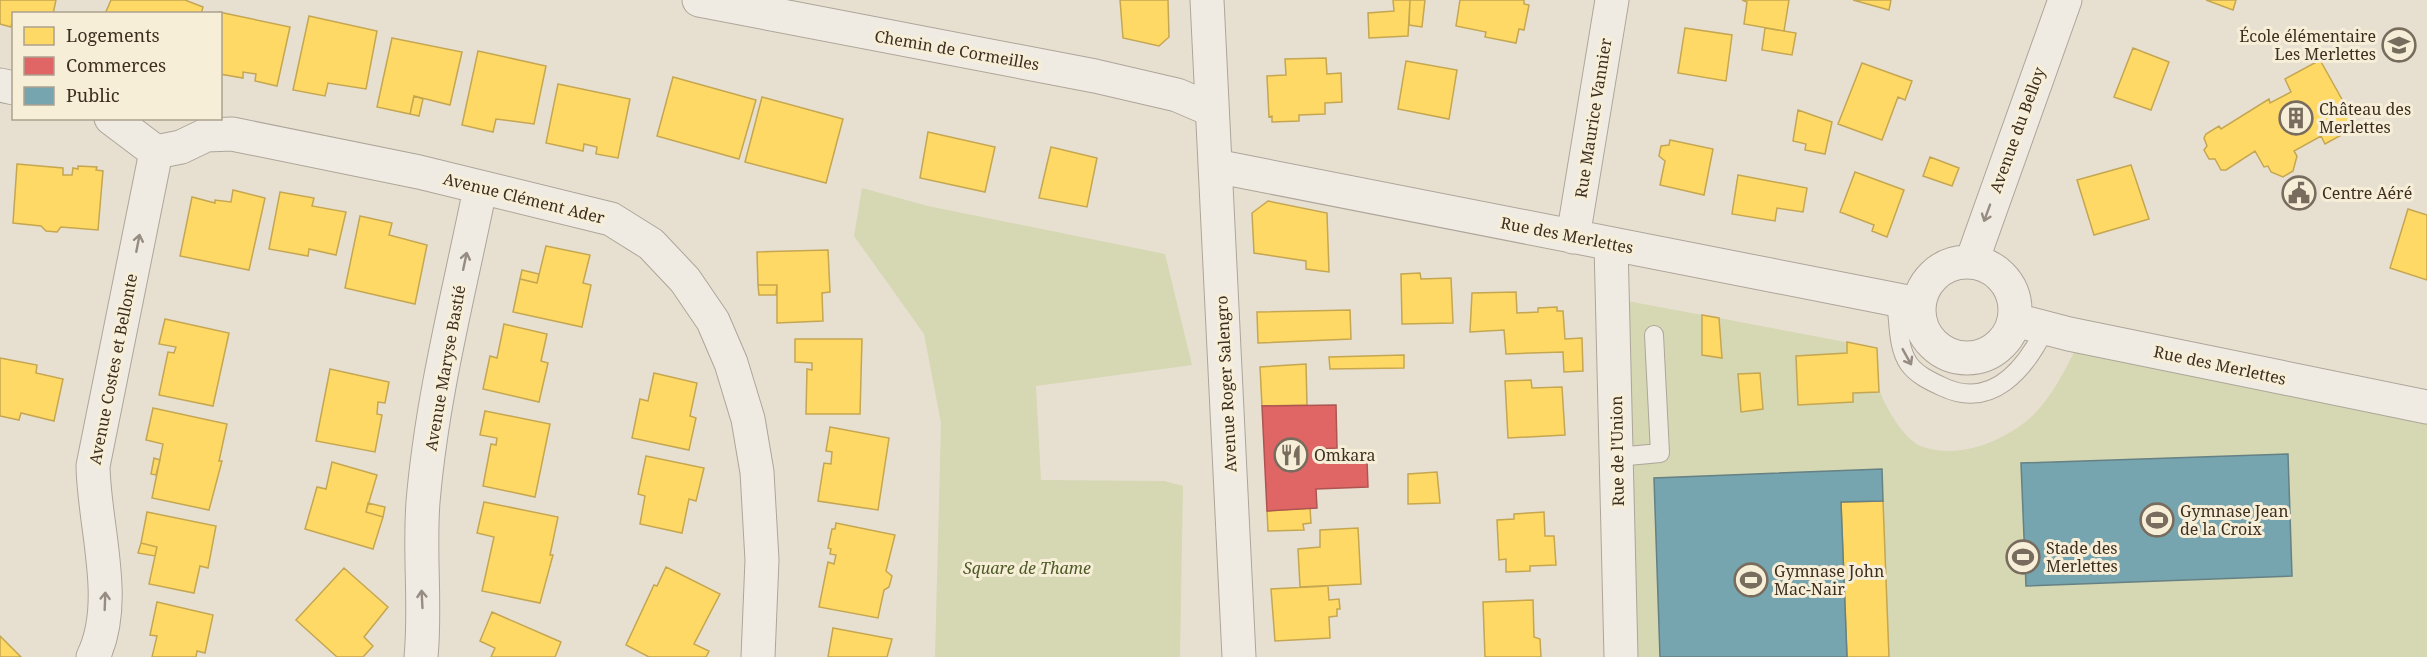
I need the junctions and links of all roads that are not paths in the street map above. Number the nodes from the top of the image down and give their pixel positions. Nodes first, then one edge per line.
1 (699, 0) edge
2 (1207, 0) edge
3 (1612, 0) edge
4 (2065, 0) edge
5 (1212, 110) junction
6 (114, 120) edge
7 (156, 152) junction
8 (1215, 166) junction
9 (480, 189) junction
10 (1573, 237) junction
11 (1611, 244) junction
12 (1972, 261) junction
13 (1907, 302) junction
14 (2014, 320) junction
15 (2045, 329) junction
16 (1654, 335) dead end
17 (2427, 406) edge
18 (1617, 457) junction
19 (93, 657) edge
20 (421, 657) edge
21 (758, 657) edge
22 (1239, 657) edge
23 (1621, 657) edge

1 - 5 street, Chemin de Cormeilles
2 - 5 street, Avenue Roger Salengro
3 - 10 street, Rue Maurice Vannier
4 -> 12 street, Avenue du Belloy
5 - 8 street, Avenue Roger Salengro
6 - 7 street
7 - 9 street, Avenue Clément Ader
19 -> 7 street, Avenue Costes et Bellonte
8 - 10 street, Rue des Merlettes
8 - 22 street, Avenue Roger Salengro
20 -> 9 street, Avenue Maryse Bastié
9 - 21 street, Avenue Clément Ader
10 - 11 street, Rue des Merlettes
11 - 13 street, Rue des Merlettes
11 - 18 street, Rue de l'Union
12 - 13 street
12 - 14 street
13 - 14 street
13 -> 15 lane
14 - 15 street, Rue des Merlettes
15 - 17 street, Rue des Merlettes
16 - 18 lane
18 - 23 street, Rue de l'Union

